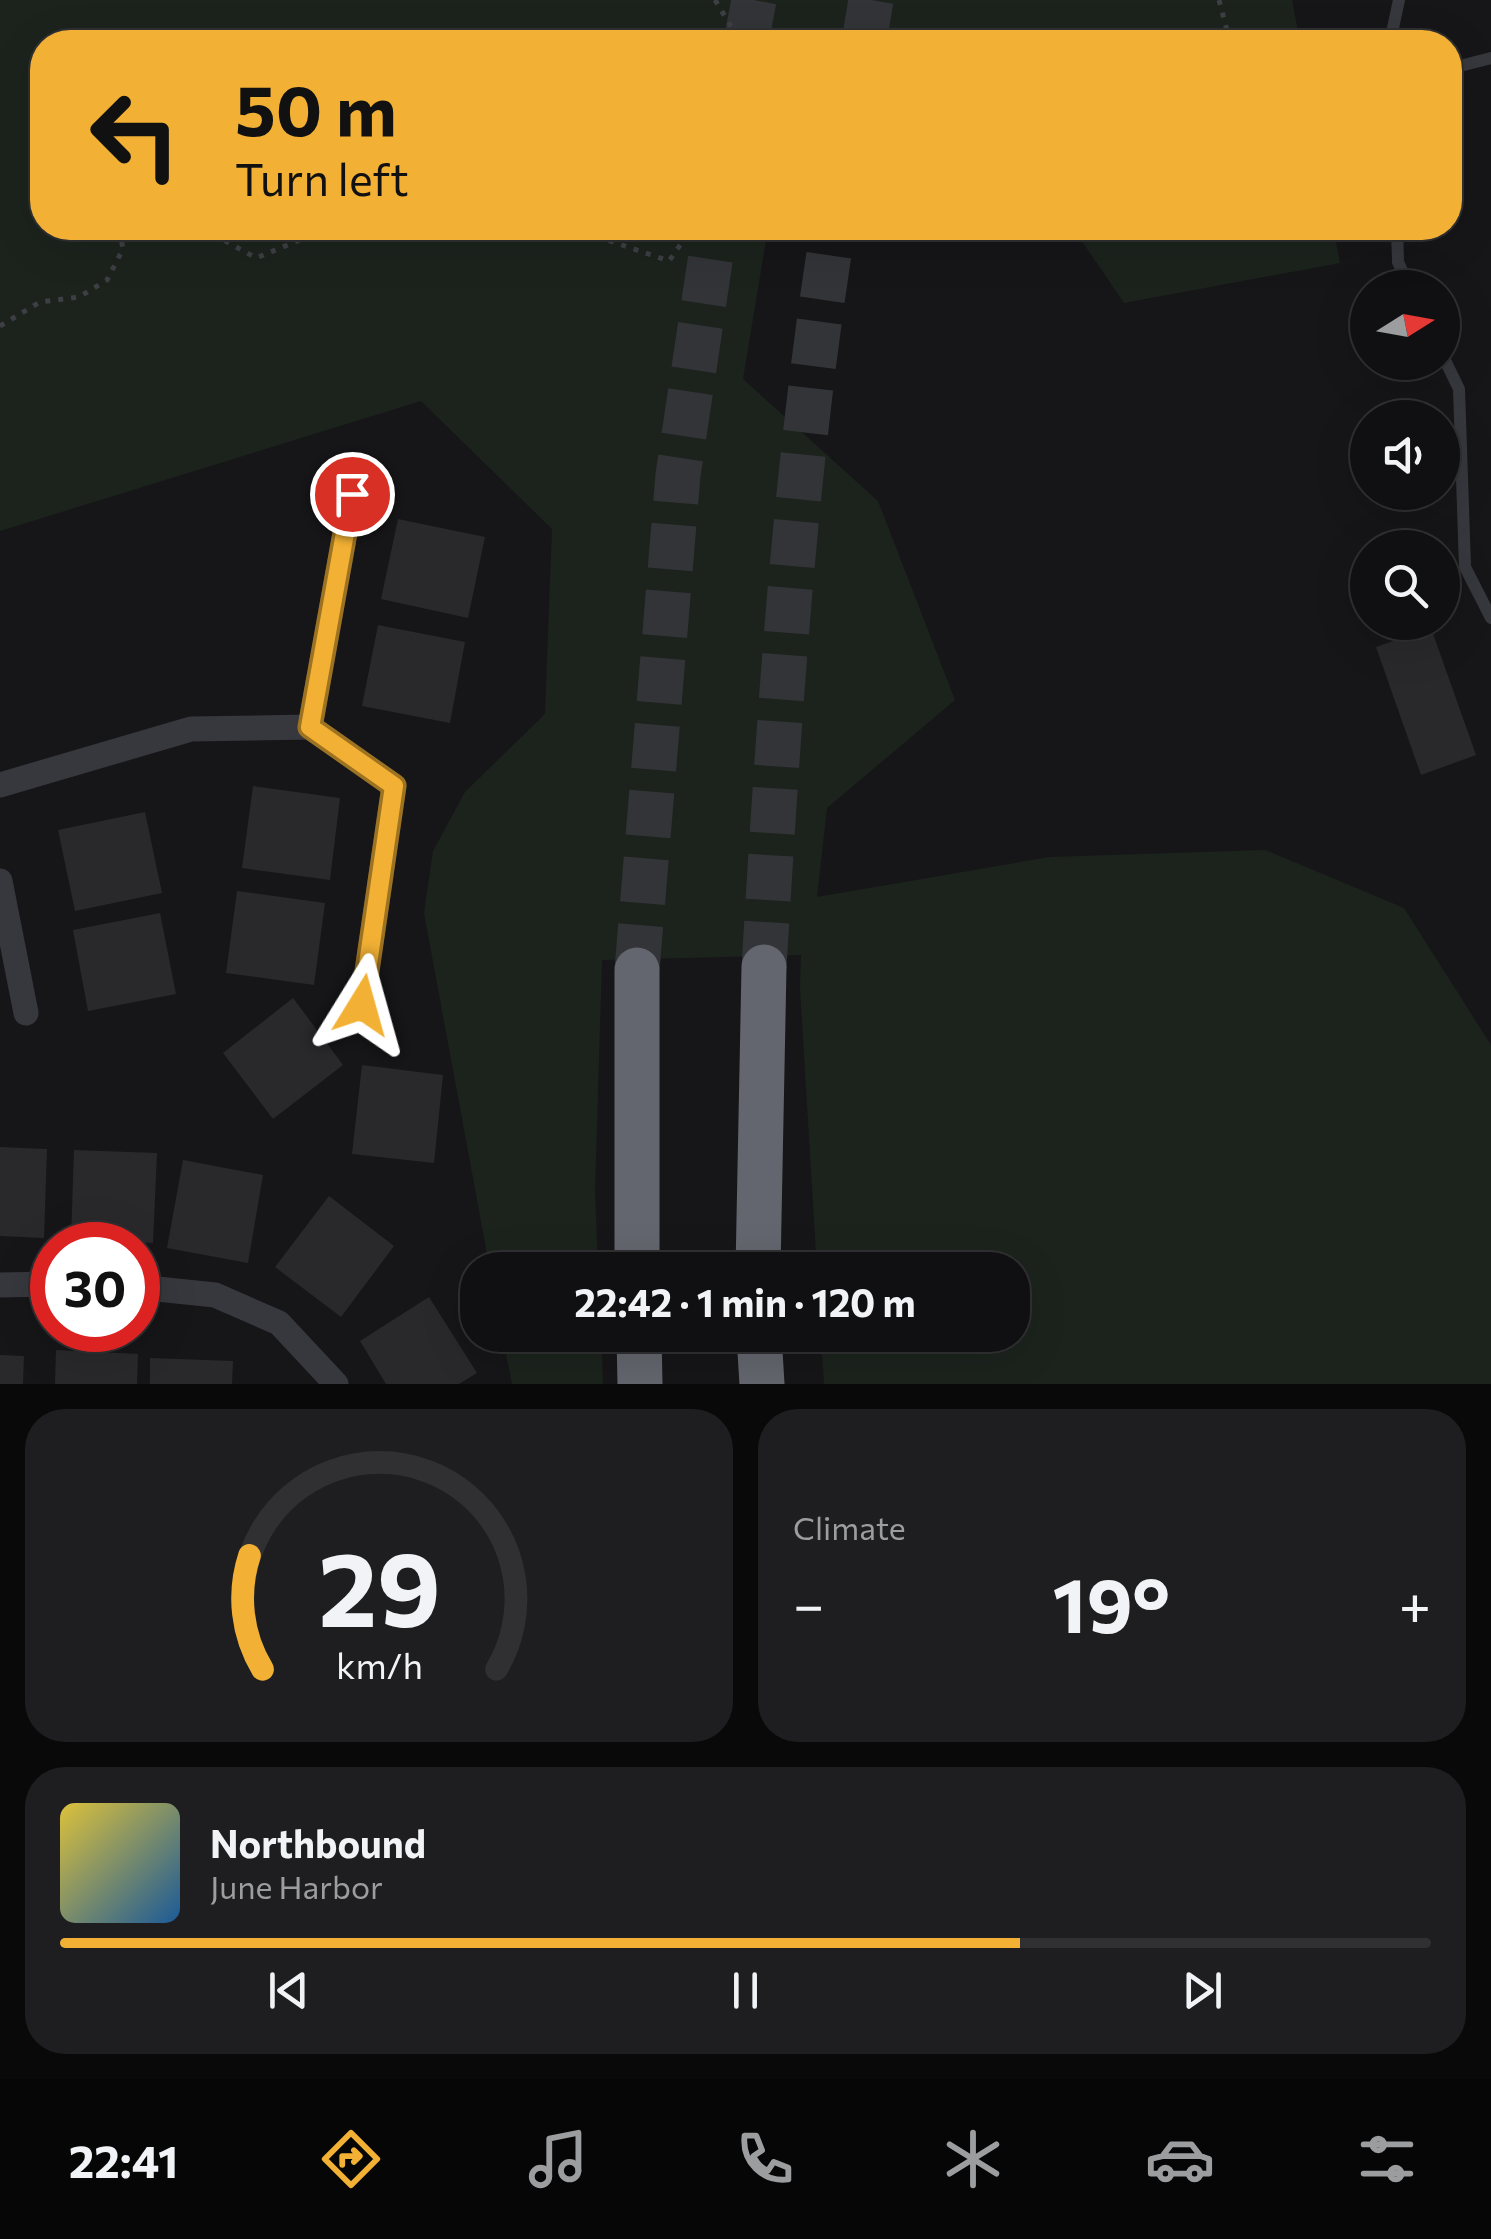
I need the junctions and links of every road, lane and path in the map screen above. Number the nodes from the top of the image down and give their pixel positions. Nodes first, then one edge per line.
1 (715, 0) edge
2 (1219, 0) edge
3 (1399, 0) edge
4 (733, 30) edge
5 (1227, 30) edge
6 (1393, 30) edge
7 (1491, 58) edge
8 (1462, 65) edge
9 (121, 240) edge
10 (224, 240) edge
11 (300, 240) edge
12 (607, 240) edge
13 (684, 240) edge
14 (1397, 240) edge
15 (1402, 270) edge
16 (0, 326) edge
17 (1455, 380) edge
18 (352, 494) dead end
19 (1491, 618) edge
20 (310, 727) junction
21 (0, 785) edge
22 (0, 881) edge
23 (764, 967) tunnel mouth
24 (636, 970) tunnel mouth
25 (362, 1005) dead end
26 (26, 1013) dead end
27 (637, 1252) edge
28 (758, 1252) edge
29 (30, 1284) edge
30 (0, 1285) edge
31 (160, 1290) edge
32 (639, 1352) edge
33 (760, 1352) edge
34 (336, 1384) edge
35 (640, 1384) edge
36 (762, 1384) edge

1 - 4 path
2 - 5 path
3 - 6 lane
7 - 8 lane
9 - 16 path
10 - 11 path
12 - 13 path
14 - 15 lane
17 - 19 lane
18 - 20 street
20 - 21 street
20 - 25 street
22 - 26 street
23 - 28 highway
24 - 27 highway
29 - 30 street
31 - 34 street
32 - 35 highway
33 - 36 highway

